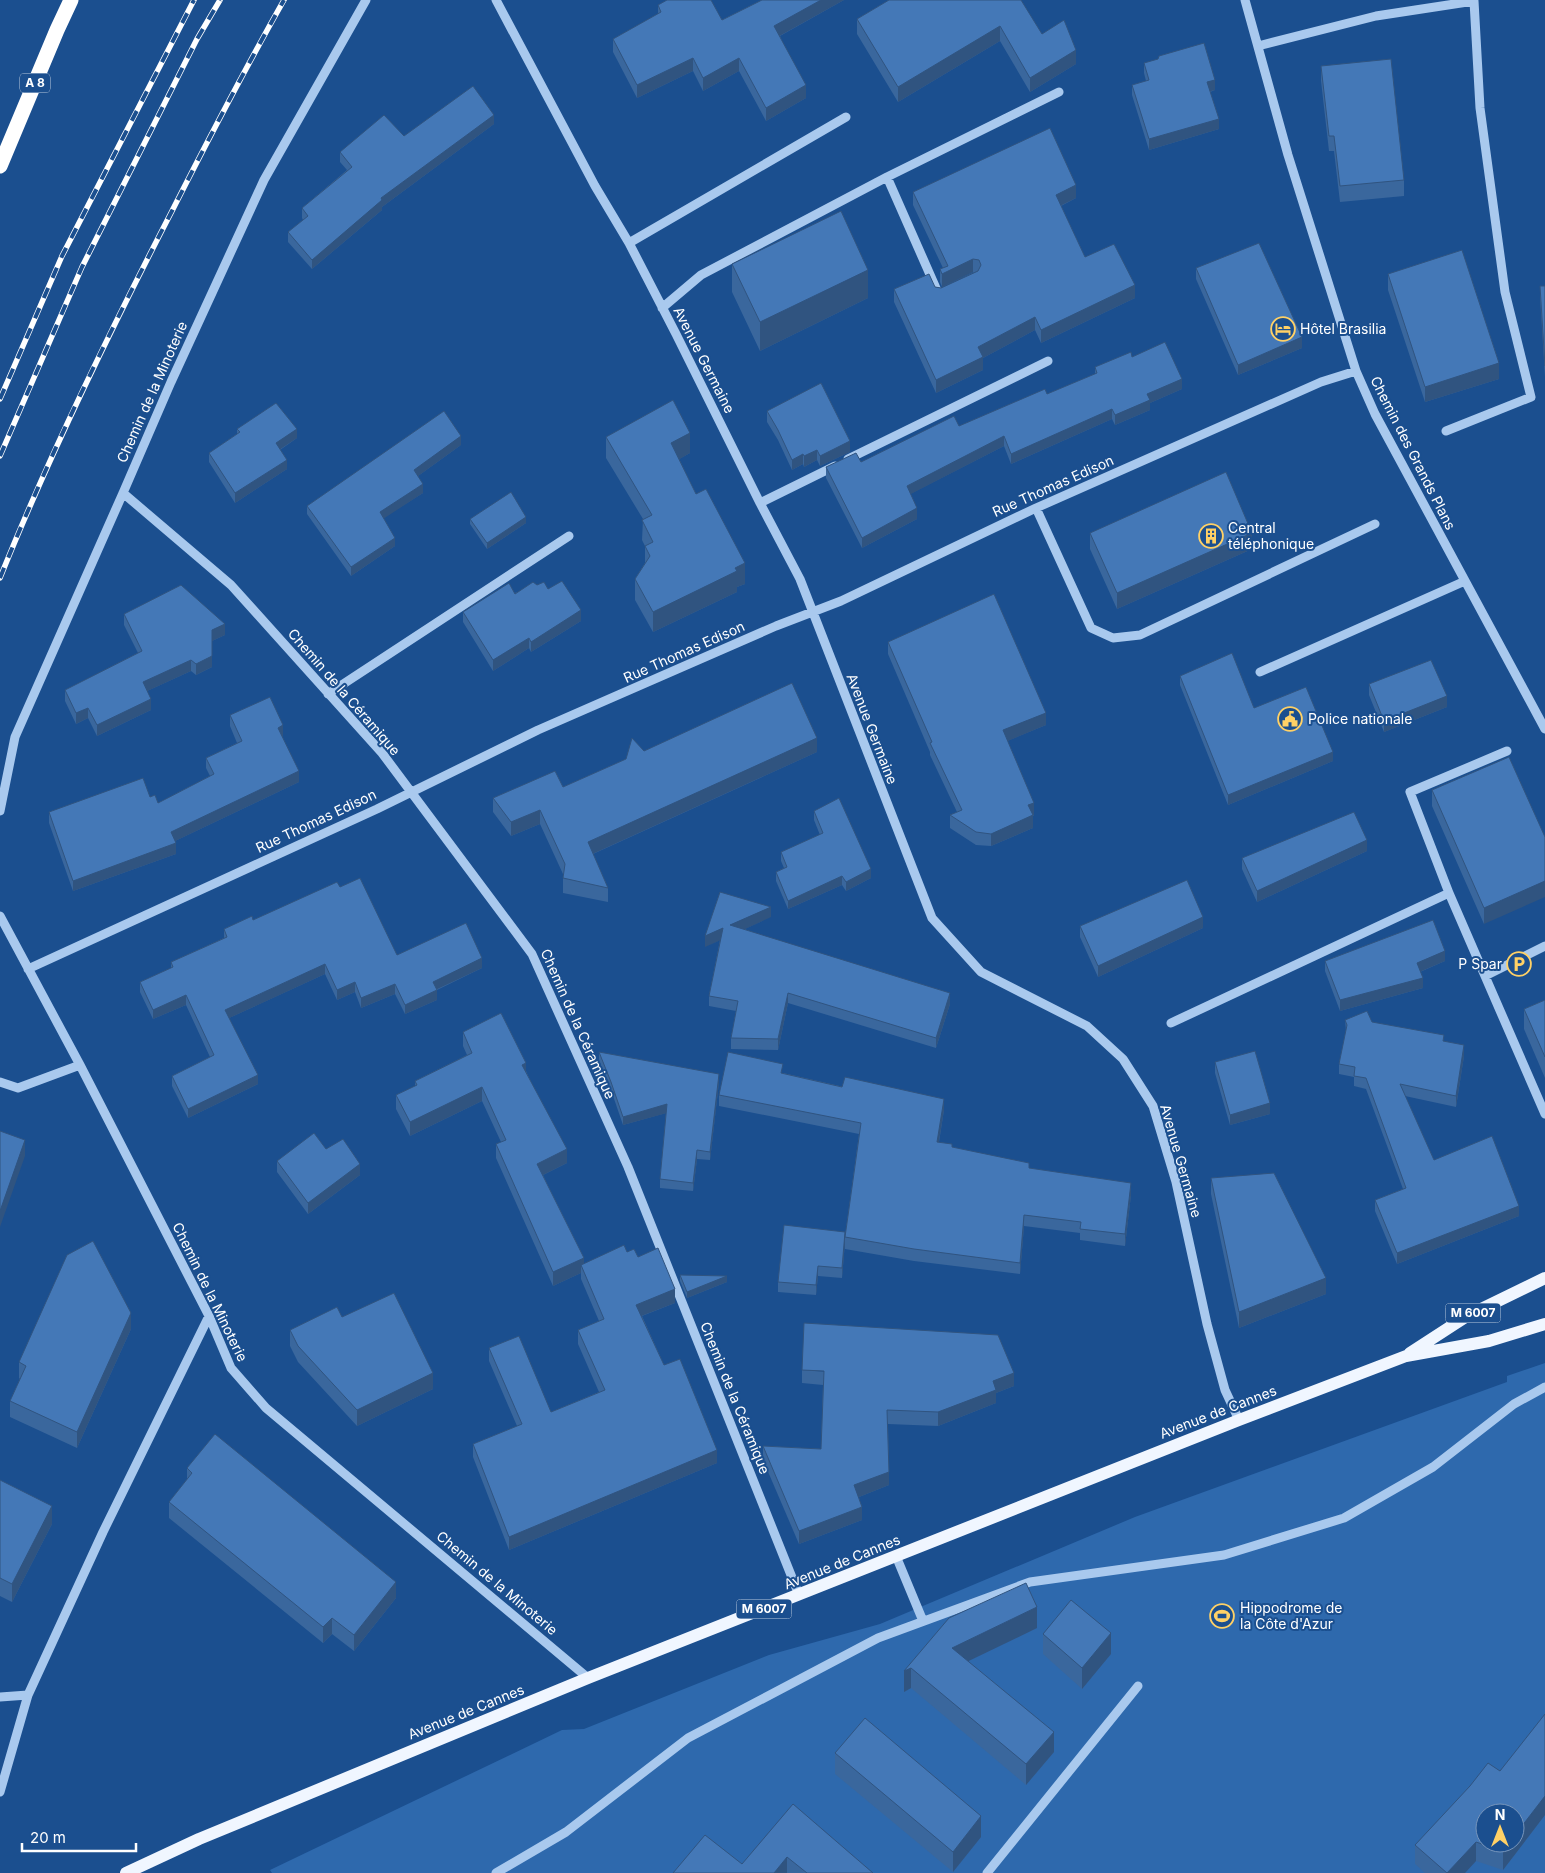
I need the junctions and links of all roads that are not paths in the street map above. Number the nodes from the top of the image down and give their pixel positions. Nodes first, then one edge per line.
1 (71, 0) edge
2 (366, 0) edge
3 (496, 0) edge
4 (1245, 0) edge
5 (1475, 0) edge
6 (1258, 46) junction
7 (1059, 92) dead end
8 (846, 117) dead end
9 (0, 166) edge
10 (887, 177) junction
11 (629, 243) junction
12 (948, 291) edge
13 (662, 308) junction
14 (1048, 361) dead end
15 (1356, 371) junction
16 (1446, 431) dead end
17 (123, 493) junction
18 (760, 503) junction
19 (1036, 508) junction
20 (1375, 524) dead end
21 (569, 536) dead end
22 (1465, 581) junction
23 (812, 612) junction
24 (1260, 672) dead end
25 (328, 694) junction
26 (1545, 729) edge
27 (1506, 751) dead end
28 (412, 792) junction
29 (0, 811) edge
30 (1449, 893) junction
31 (0, 916) edge
32 (1545, 946) edge
33 (28, 969) junction
34 (1485, 976) junction
35 (1171, 1022) dead end
36 (80, 1066) junction
37 (0, 1082) edge
38 (1545, 1114) edge
39 (1545, 1278) edge
40 (209, 1316) junction
41 (1545, 1324) edge
42 (1406, 1356) junction
43 (1545, 1387) edge
44 (1239, 1420) junction
45 (896, 1556) junction
46 (799, 1595) junction
47 (923, 1621) junction
48 (588, 1678) junction
49 (1138, 1686) dead end
50 (28, 1695) junction
51 (0, 1696) edge
52 (0, 1792) edge
53 (126, 1873) edge
54 (496, 1873) edge
55 (987, 1873) edge

1 - 9 highway, A 8
2 - 17 street, Chemin de la Minoterie
3 - 11 street, Avenue Germaine
4 - 6 street, Chemin des Grands Plans
5 - 6 street
5 - 16 street
6 - 15 street, Chemin des Grands Plans
7 - 10 street
8 - 11 street
10 - 12 street
10 - 13 street
11 - 13 street, Avenue Germaine
13 - 18 street, Avenue Germaine
14 - 18 street
15 - 19 street, Rue Thomas Edison
15 - 22 street, Chemin des Grands Plans
17 - 25 street, Chemin de la Céramique
17 - 29 street, Chemin de la Minoterie
18 - 23 street, Avenue Germaine
19 - 20 street
19 - 23 street, Rue Thomas Edison
21 - 25 street
22 - 24 street
22 - 26 street, Chemin des Grands Plans
23 - 28 street, Rue Thomas Edison
23 - 44 street, Avenue Germaine
25 - 28 street, Chemin de la Céramique
27 - 30 street
28 - 33 street, Rue Thomas Edison
28 - 46 street, Chemin de la Céramique
30 - 34 street
30 - 35 street
31 - 33 street, Chemin de la Minoterie
32 - 34 street
33 - 36 street, Chemin de la Minoterie
34 - 38 street
36 - 37 street
36 - 40 street, Chemin de la Minoterie
39 - 42 main road, Avenue de Cannes / M 6007
40 - 48 street, Chemin de la Minoterie
40 - 50 street
41 - 42 main road, Avenue de Cannes / M 6007
42 - 44 main road, Avenue de Cannes / M 6007
43 - 47 street
44 - 45 main road, Avenue de Cannes / M 6007
45 - 46 main road, Avenue de Cannes / M 6007
45 - 47 street
46 - 48 main road, Avenue de Cannes / M 6007
47 - 54 street
48 - 53 main road, Avenue de Cannes / M 6007
49 - 55 street
50 - 51 street
50 - 52 street

